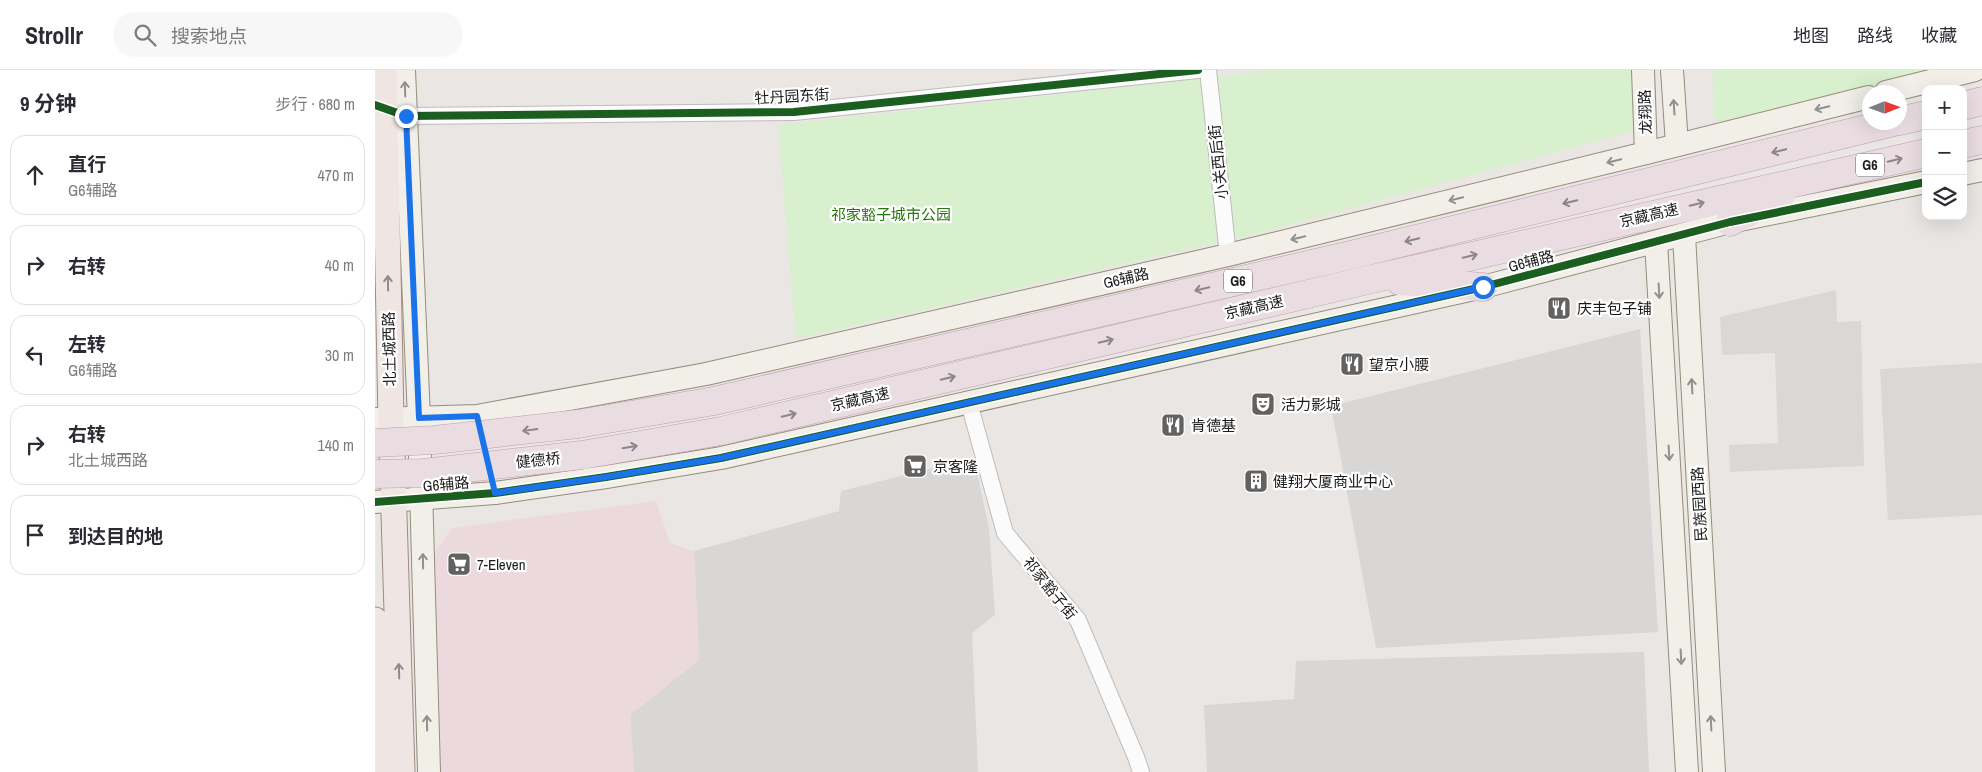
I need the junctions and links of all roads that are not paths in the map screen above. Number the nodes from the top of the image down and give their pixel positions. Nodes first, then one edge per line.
1 (384, 70) edge
2 (404, 70) edge
3 (1199, 70) edge
4 (1208, 70) edge
5 (1643, 70) edge
6 (1672, 70) edge
7 (1975, 70) edge
8 (1907, 87) edge
9 (1862, 98) edge
10 (1982, 101) edge
11 (1967, 105) edge
12 (389, 110) edge
13 (1922, 116) edge
14 (1907, 119) edge
15 (1862, 130) edge
16 (1982, 140) edge
17 (1967, 143) edge
18 (1677, 145) junction
19 (1646, 153) junction
20 (1922, 154) edge
21 (1982, 170) edge
22 (1967, 173) edge
23 (1813, 178) junction
24 (1922, 183) edge
25 (1730, 222) junction
26 (1684, 235) junction
27 (1656, 242) junction
28 (1229, 254) junction
29 (1372, 279) junction
30 (1483, 287) junction
31 (969, 403) junction
32 (477, 416) junction
33 (419, 418) junction
34 (383, 419) edge
35 (579, 424) joint
36 (375, 443) edge
37 (582, 455) joint
38 (375, 474) edge
39 (495, 493) junction
40 (421, 500) junction
41 (384, 501) edge
42 (375, 620) edge
43 (379, 772) edge
44 (402, 772) edge
45 (429, 772) edge
46 (1141, 772) edge
47 (1687, 772) edge
48 (1714, 772) edge

1 - 12 main road, 北土城西路
12 -> 2 street, 北土城西路
3 - 12 street, 牡丹园东街
4 - 28 street, 小关西后街
5 - 19 street, 龙翔路
18 -> 6 street, 龙翔路
7 - 8 street
9 -> 18 street, G6辅路
10 - 11 highway
12 - 33 street, 北土城西路
34 -> 12 main road, 北土城西路
13 - 14 highway
15 -> 35 highway, 京藏高速 / G6
16 - 17 highway
18 - 19 street, G6辅路
19 -> 28 street, G6辅路
23 -> 20 highway, 京藏高速 / G6
21 - 22 street
23 - 25 highway
29 -> 23 highway, 京藏高速 / G6
24 - 25 street, G6辅路
25 - 26 street, G6辅路
26 - 27 street, G6辅路
48 -> 26 street, 民族园西路
27 - 30 street, G6辅路
27 -> 47 street, 民族园西路
28 - 32 street, G6辅路
29 - 30 highway
37 -> 29 highway, 京藏高速 / G6
30 - 31 street, G6辅路
31 - 39 street, G6辅路
31 - 46 street, 祁家豁子街
32 - 33 street, G6辅路
32 - 39 street
33 - 34 street, G6辅路
33 - 40 street, 北土城西路
34 - 41 main road, 北土城西路
35 -> 36 highway, 健德桥 / G6, bridge
37 - 38 highway, 健德桥 / G6, bridge
39 - 40 street, G6辅路
40 - 41 street, G6辅路
45 -> 40 street
44 -> 41 main road
42 - 43 main road

